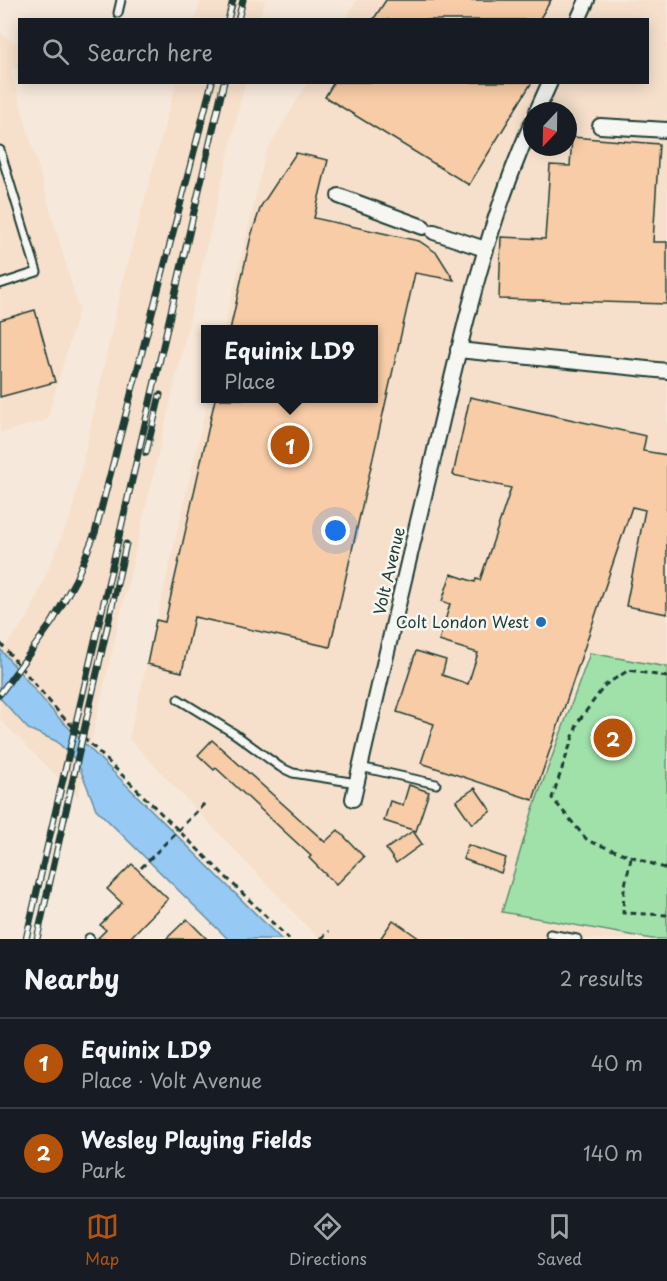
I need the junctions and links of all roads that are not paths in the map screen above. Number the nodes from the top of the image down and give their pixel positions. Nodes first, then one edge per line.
1 (121, 0) edge
2 (587, 0) edge
3 (118, 13) dead end
4 (579, 18) edge
5 (549, 84) edge
6 (541, 102) edge
7 (600, 126) dead end
8 (667, 130) edge
9 (523, 143) edge
10 (0, 150) edge
11 (339, 196) dead end
12 (485, 249) junction
13 (0, 285) edge
14 (458, 350) junction
15 (667, 370) edge
16 (178, 699) dead end
17 (360, 767) junction
18 (357, 783) junction
19 (436, 784) dead end
20 (353, 799) dead end
21 (550, 934) dead end
22 (577, 939) edge

1 - 3 lane
2 - 4 street
5 - 6 street
7 - 8 street
9 - 12 street, Volt Avenue
10 - 13 lane
11 - 12 street
12 - 14 street, Volt Avenue
14 - 15 street
14 - 17 street, Volt Avenue
16 - 18 lane
17 - 18 street, Volt Avenue
17 - 19 lane
18 - 20 street, Volt Avenue
21 - 22 lane

